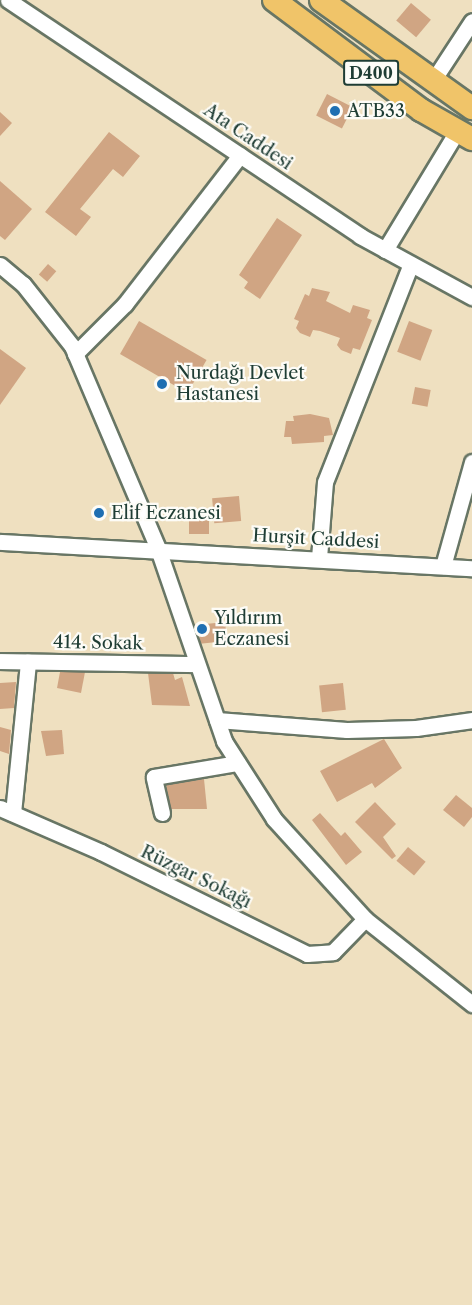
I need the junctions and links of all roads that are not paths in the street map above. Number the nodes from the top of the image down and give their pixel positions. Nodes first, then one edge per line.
1 (8, 0) edge
2 (274, 0) edge
3 (321, 0) edge
4 (472, 21) edge
5 (434, 80) junction
6 (472, 108) edge
7 (464, 135) edge
8 (240, 155) junction
9 (385, 250) junction
10 (411, 264) junction
11 (0, 265) edge
12 (472, 297) edge
13 (75, 354) junction
14 (472, 462) edge
15 (0, 542) edge
16 (158, 549) junction
17 (319, 558) junction
18 (443, 566) junction
19 (472, 568) edge
20 (0, 661) edge
21 (28, 662) junction
22 (195, 664) junction
23 (217, 720) junction
24 (472, 720) edge
25 (238, 763) junction
26 (7, 810) edge
27 (162, 813) dead end
28 (365, 919) junction
29 (472, 1004) edge

1 - 8 street, Ata Caddesi
2 - 7 highway, D400
3 - 5 highway, D400
4 - 5 street
5 - 6 highway, D400
7 - 9 street
8 - 9 street, Ata Caddesi
8 - 13 street
9 - 10 street, Ata Caddesi
10 - 12 street, Ata Caddesi
10 - 17 street
11 - 13 street
13 - 16 street
14 - 18 street
15 - 16 street, Hurşit Caddesi
16 - 17 street, Hurşit Caddesi
16 - 22 street
17 - 18 street, Hurşit Caddesi
18 - 19 street, Hurşit Caddesi
20 - 21 street, 414. Sokak
21 - 22 street, 414. Sokak
21 - 26 street
22 - 23 street
23 - 24 street
23 - 25 street
25 - 27 street
25 - 28 street
26 - 28 street, Rüzgar Sokağı
28 - 29 street

